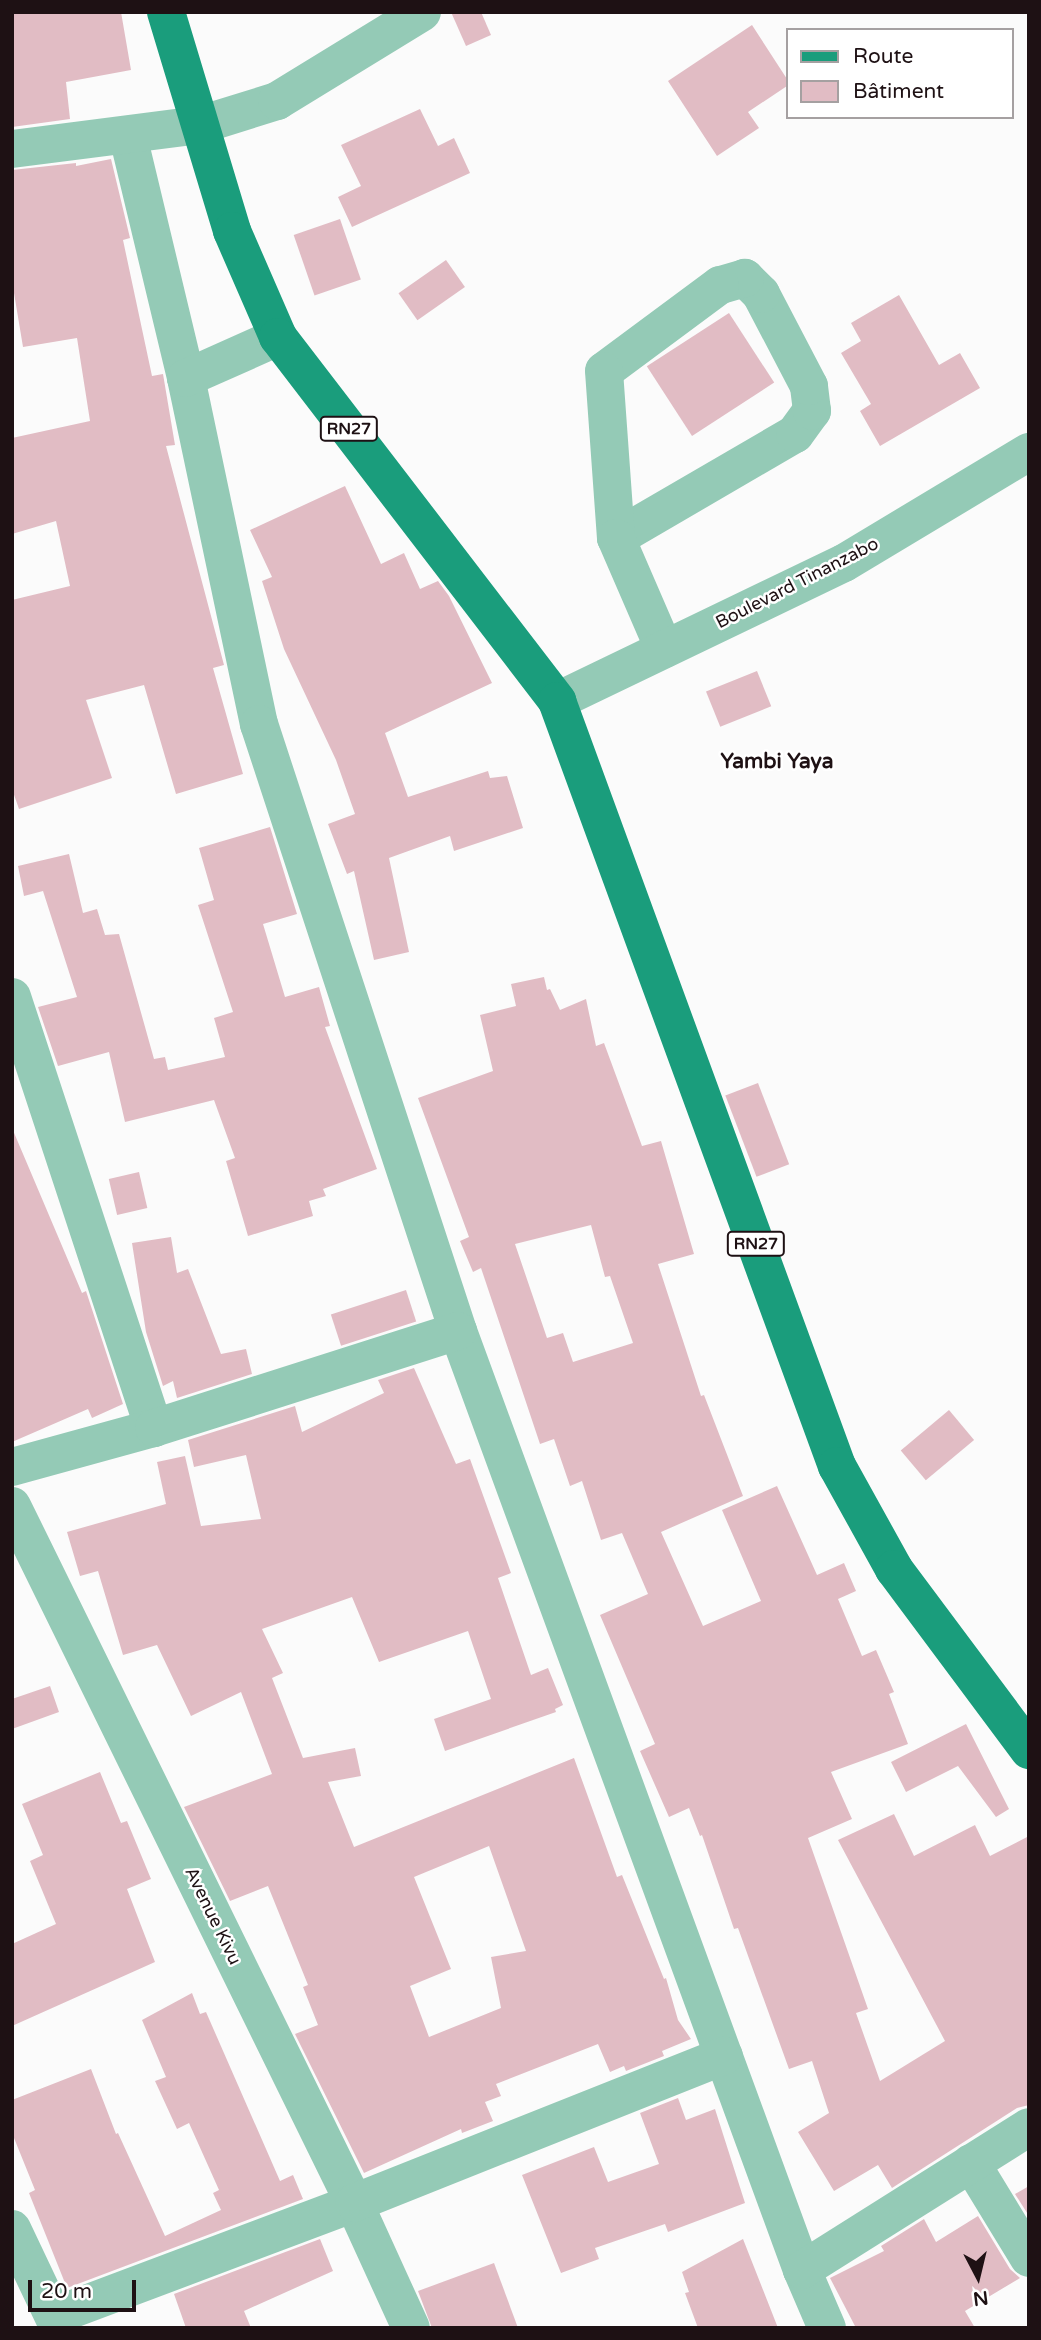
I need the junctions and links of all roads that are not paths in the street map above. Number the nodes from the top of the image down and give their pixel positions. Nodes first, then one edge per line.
1 (166, 12) edge
2 (422, 12) edge
3 (200, 125) junction
4 (128, 136) junction
5 (12, 149) edge
6 (278, 337) junction
7 (186, 378) junction
8 (1029, 453) edge
9 (616, 538) junction
10 (664, 649) junction
11 (557, 701) junction
12 (12, 997) edge
13 (458, 1331) junction
14 (154, 1428) junction
15 (12, 1467) edge
16 (12, 1506) edge
17 (1029, 1749) edge
18 (724, 2056) junction
19 (1029, 2127) edge
20 (971, 2163) junction
21 (354, 2203) junction
22 (12, 2229) edge
23 (1029, 2258) edge
24 (802, 2270) junction
25 (57, 2322) edge
26 (411, 2328) edge
27 (827, 2328) edge

1 - 3 main road, RN27
2 - 3 street
3 - 4 street
3 - 6 main road, RN27
4 - 5 street
4 - 7 street
6 - 7 street
6 - 11 main road, RN27
7 - 13 street
8 - 10 street, Boulevard Tinanzabo
9 - 9 street
9 - 10 street
10 - 11 street, Boulevard Tinanzabo
11 - 17 main road, RN27
12 - 14 street
13 - 14 street
13 - 18 street
14 - 15 street
16 - 21 street, Avenue Kivu
18 - 21 street
18 - 24 street
19 - 20 street
20 - 23 street
20 - 24 street
21 - 25 street
21 - 26 street, Avenue Kivu
22 - 25 street
24 - 27 street

